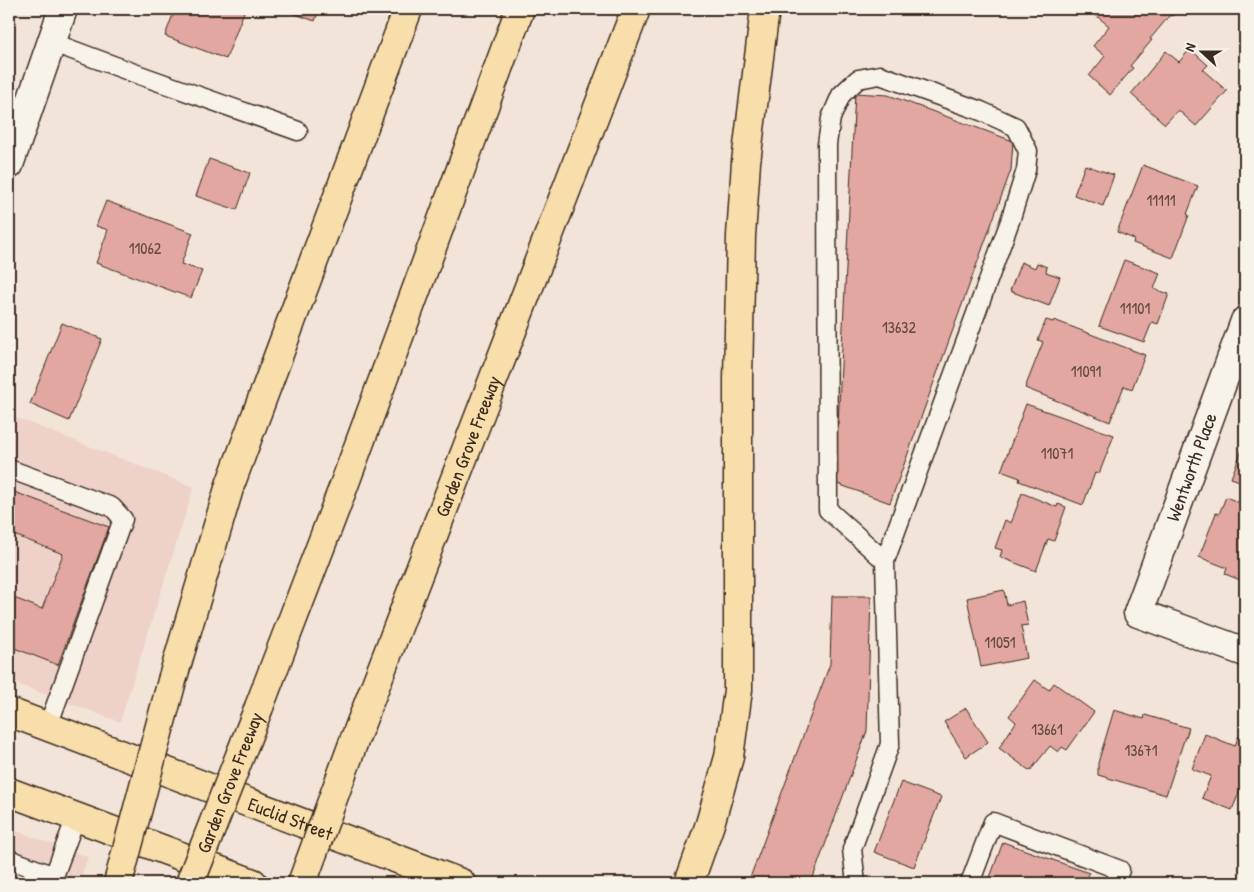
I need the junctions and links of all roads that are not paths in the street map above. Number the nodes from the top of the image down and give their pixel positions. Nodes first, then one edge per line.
1 (63, 9) edge
2 (408, 9) edge
3 (520, 9) edge
4 (636, 9) edge
5 (765, 9) edge
6 (51, 42) junction
7 (298, 131) dead end
8 (9, 165) edge
9 (1245, 321) edge
10 (9, 469) edge
11 (885, 561) junction
12 (1245, 652) edge
13 (9, 712) edge
14 (48, 726) junction
15 (9, 792) edge
16 (76, 817) junction
17 (9, 859) edge
18 (53, 880) edge
19 (118, 883) edge
20 (190, 883) edge
21 (253, 883) edge
22 (302, 883) edge
23 (461, 883) edge
24 (689, 883) edge
25 (856, 883) edge
26 (970, 883) edge
27 (1115, 883) edge

1 - 6 street
2 - 19 main road, bridge
3 - 20 main road, Garden Grove Freeway, bridge
4 - 22 main road, Garden Grove Freeway, bridge
5 - 24 main road
6 - 7 lane
6 - 8 street
9 - 12 street, Wentworth Place
10 - 14 lane
11 - 11 lane
11 - 25 lane
13 - 14 main road, Euclid Street
14 - 23 main road, Euclid Street
15 - 16 main road
16 - 18 lane
16 - 21 main road
17 - 18 lane
26 - 27 lane

